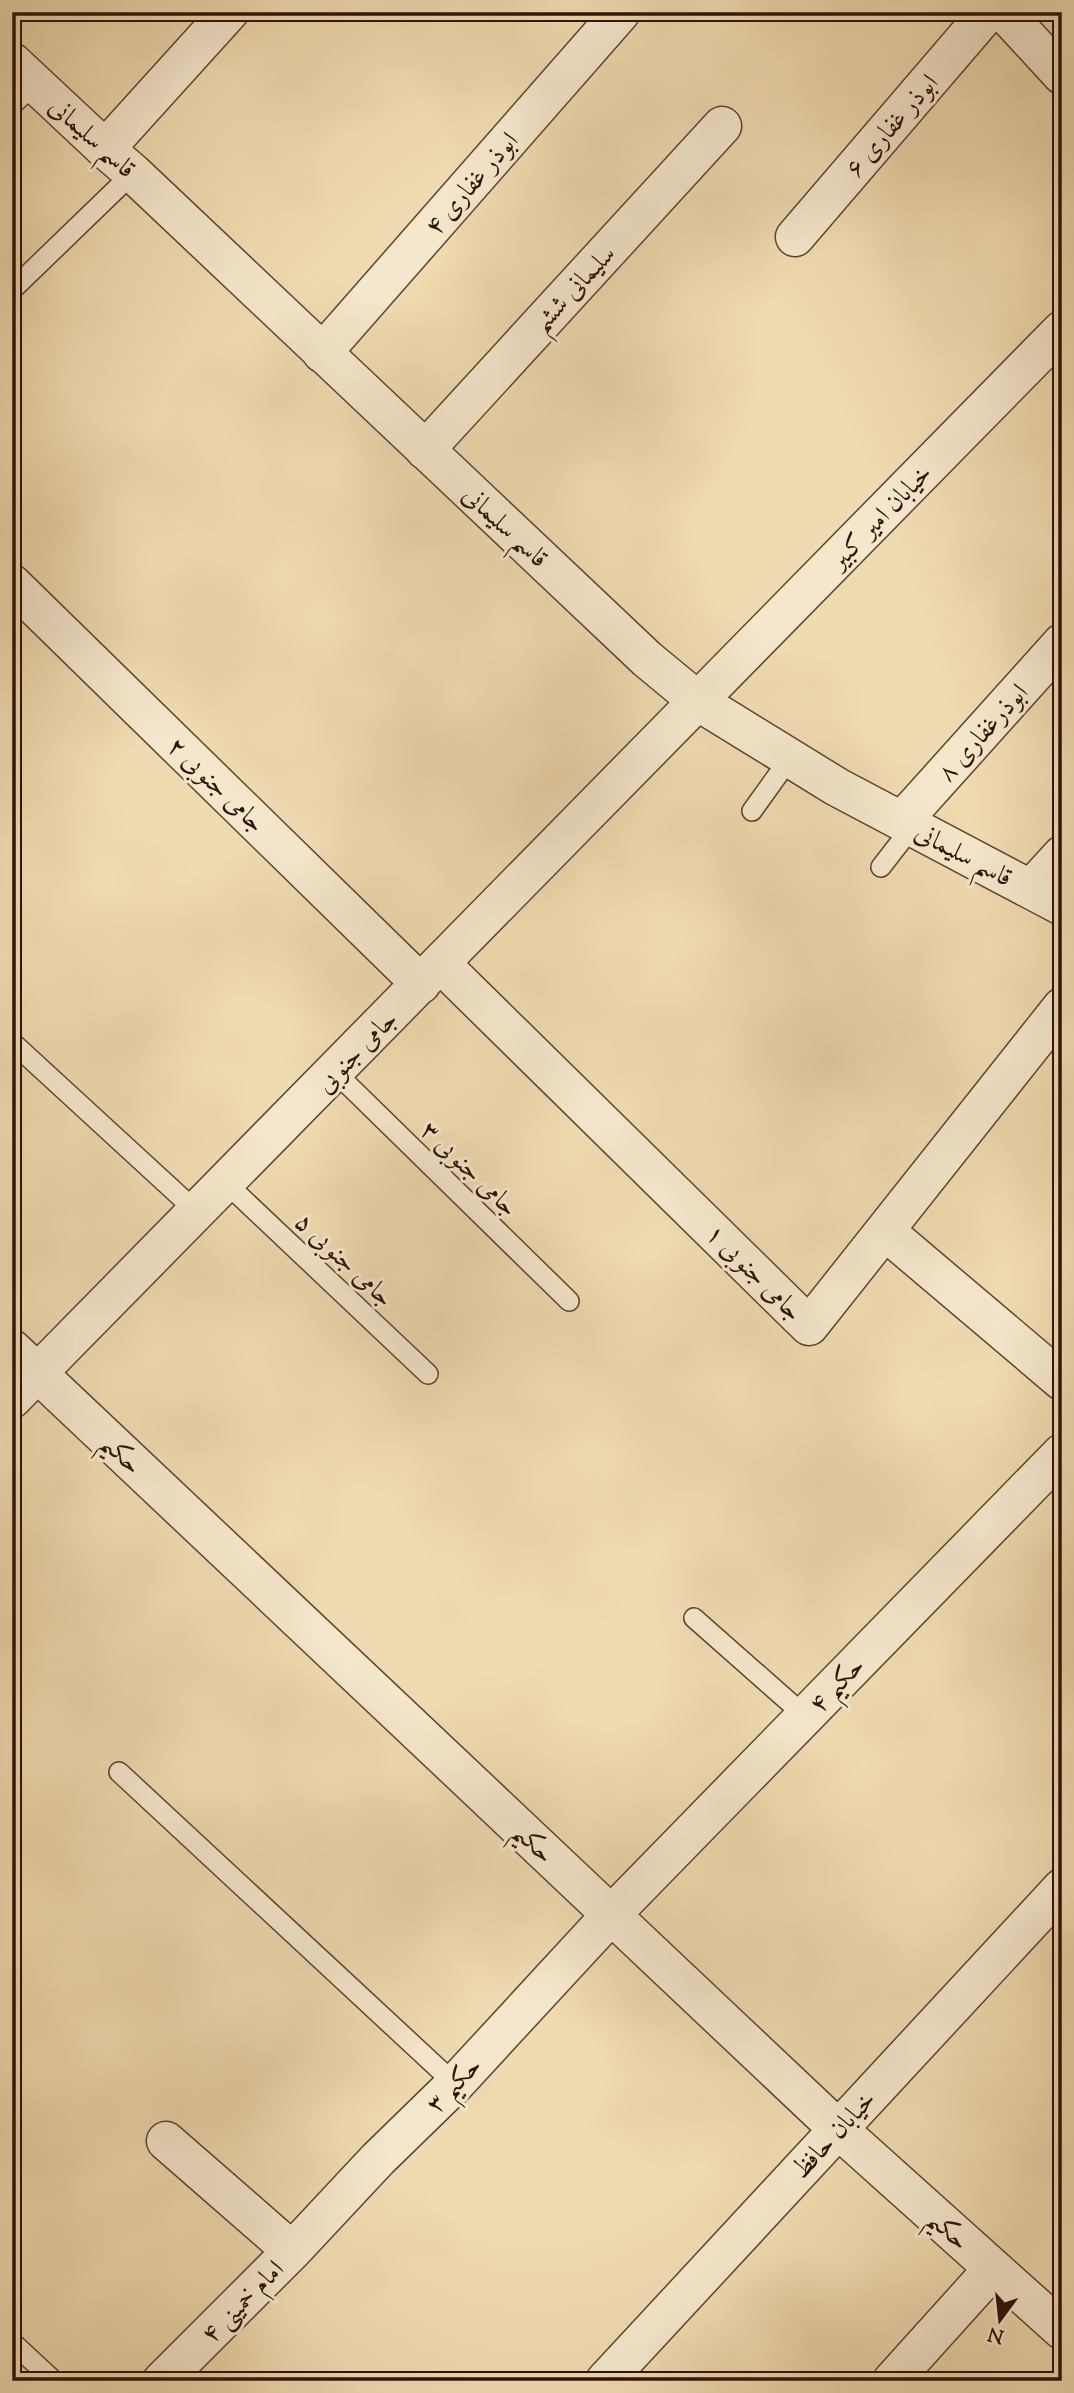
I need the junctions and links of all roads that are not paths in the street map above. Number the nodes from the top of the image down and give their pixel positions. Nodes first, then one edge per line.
1 (229, 12) edge
2 (621, 12) edge
3 (988, 12) edge
4 (1004, 12) edge
5 (1062, 75) edge
6 (20, 84) edge
7 (722, 126) dead end
8 (119, 161) junction
9 (795, 237) dead end
10 (12, 289) edge
11 (1062, 330) edge
12 (321, 353) junction
13 (425, 450) junction
14 (12, 583) edge
15 (1062, 643) edge
16 (699, 702) junction
17 (790, 758) junction
18 (752, 811) dead end
19 (907, 824) junction
20 (1062, 855) edge
21 (881, 867) dead end
22 (1046, 898) edge
23 (431, 974) junction
24 (1062, 1007) edge
25 (12, 1042) edge
26 (335, 1072) junction
27 (226, 1183) junction
28 (197, 1212) junction
29 (885, 1231) junction
30 (569, 1301) dead end
31 (21, 1374) edge
32 (428, 1374) dead end
33 (1062, 1381) edge
34 (1062, 1453) edge
35 (694, 1618) dead end
36 (805, 1716) junction
37 (119, 1772) dead end
38 (1062, 1888) edge
39 (611, 1915) junction
40 (455, 2084) junction
41 (838, 2129) junction
42 (166, 2141) dead end
43 (292, 2251) junction
44 (993, 2269) junction
45 (1062, 2330) edge
46 (12, 2342) edge
47 (54, 2381) edge
48 (162, 2381) edge
49 (605, 2381) edge
50 (892, 2381) edge

1 - 8 street
2 - 12 street, ابوذر غفاری ۴
3 - 9 street, ابوذر غفاری ۶
4 - 5 street
6 - 8 street, قاسم سلیمانی
7 - 13 street, سلیمانی ششم
8 - 10 lane
8 - 12 street, قاسم سلیمانی
11 - 16 street, خیابان امیر کبیر
12 - 13 street, قاسم سلیمانی
13 - 16 street, قاسم سلیمانی
14 - 23 street, جامی جنوبی ۲
15 - 19 street, ابوذرغفاری ۸
16 - 17 street, قاسم سلیمانی
16 - 23 street, جامی جنوبی
17 - 18 lane
17 - 19 street, قاسم سلیمانی
19 - 21 lane
19 - 22 street, قاسم سلیمانی
20 - 22 street
23 - 26 street, جامی جنوبی
23 - 29 street, جامی جنوبی ۱
24 - 29 street, جامی جنوبی ۱
25 - 28 lane
26 - 27 street, جامی جنوبی
26 - 30 lane, جامی جنوبی ۳
27 - 28 street, جامی جنوبی
27 - 32 lane, جامی جنوبی ۵
28 - 31 street, جامی جنوبی
29 - 33 street
31 - 39 street, حکیم
34 - 36 street, حکیم ۴
35 - 36 lane
36 - 39 street, حکیم ۴
37 - 40 lane
38 - 41 street, خیابان حافظ
39 - 40 street, حکیم ۳
39 - 41 street, حکیم
40 - 43 street, حکیم ۳
41 - 44 street, حکیم
41 - 49 street, خیابان حافظ
42 - 43 street
43 - 48 street, امام خمینی ۴
44 - 45 street, حکیم
44 - 50 street
46 - 47 lane

